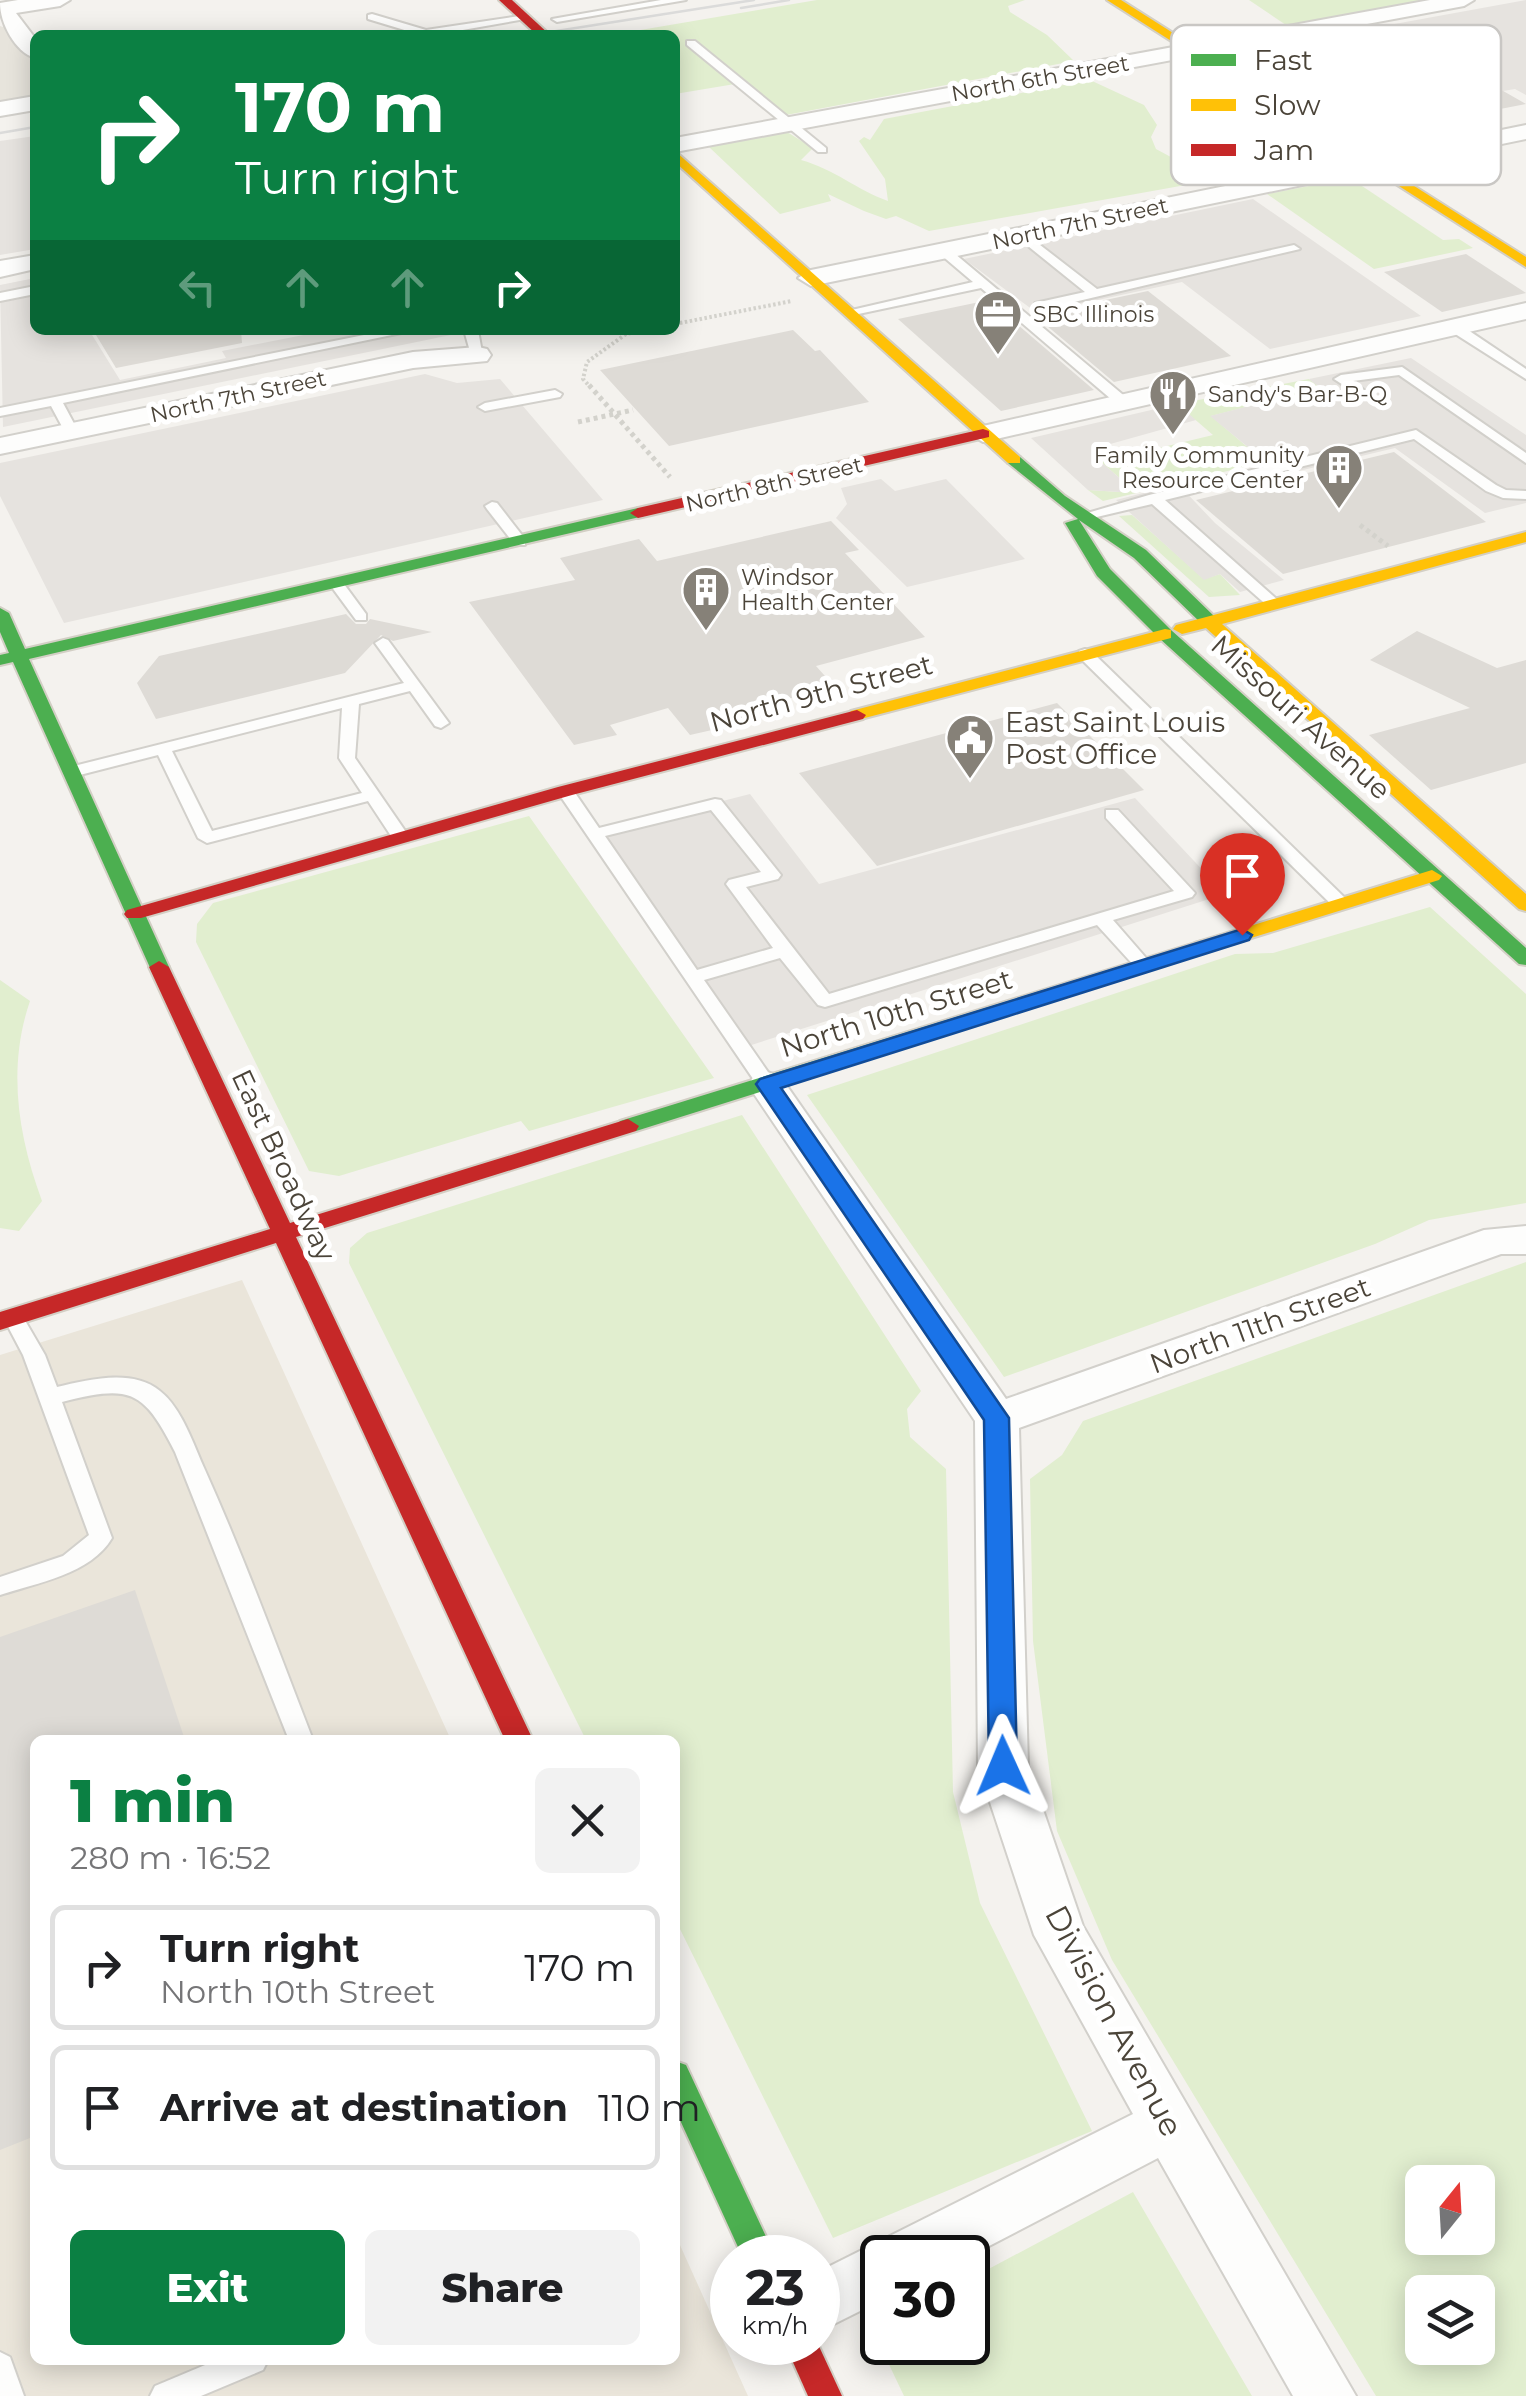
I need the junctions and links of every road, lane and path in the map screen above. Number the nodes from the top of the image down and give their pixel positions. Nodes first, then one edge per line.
1 (60, 0) edge
2 (506, 0) edge
3 (681, 0) edge
4 (1113, 0) edge
5 (1464, 0) edge
6 (3, 14) edge
7 (372, 17) dead end
8 (526, 18) junction
9 (1328, 25) edge
10 (550, 27) edge
11 (416, 30) edge
12 (446, 30) edge
13 (1171, 36) edge
14 (691, 43) dead end
15 (30, 46) edge
16 (1171, 54) edge
17 (30, 104) edge
18 (0, 109) edge
19 (788, 124) junction
20 (1526, 132) edge
21 (1501, 137) edge
22 (680, 144) edge
23 (822, 150) dead end
24 (680, 160) edge
25 (1268, 185) edge
26 (1405, 185) edge
27 (1022, 235) junction
28 (1294, 250) dead end
29 (944, 251) junction
30 (30, 263) edge
31 (1526, 263) edge
32 (0, 269) edge
33 (983, 284) junction
34 (805, 289) junction
35 (30, 291) edge
36 (1095, 294) junction
37 (0, 296) edge
38 (1040, 306) dead end
39 (1526, 310) edge
40 (849, 312) junction
41 (680, 323) edge
42 (1454, 327) junction
43 (384, 335) edge
44 (625, 335) edge
45 (474, 343) edge
46 (1340, 353) junction
47 (222, 367) junction
48 (1369, 373) junction
49 (1526, 376) edge
50 (68, 384) dead end
51 (1356, 390) dead end
52 (555, 394) dead end
53 (55, 401) junction
54 (1123, 402) junction
55 (485, 407) dead end
56 (634, 410) dead end
57 (0, 412) edge
58 (614, 414) junction
59 (578, 422) dead end
60 (70, 431) junction
61 (984, 434) junction
62 (0, 446) edge
63 (1526, 459) edge
64 (678, 485) dead end
65 (1526, 494) edge
66 (1154, 498) junction
67 (1059, 499) junction
68 (492, 506) dead end
69 (1084, 516) junction
70 (1360, 525) dead end
71 (1525, 538) edge
72 (520, 542) junction
73 (1401, 556) dead end
74 (336, 583) junction
75 (1275, 605) junction
76 (0, 613) edge
77 (361, 617) dead end
78 (1210, 622) junction
79 (1165, 634) junction
80 (384, 644) dead end
81 (1085, 654) junction
82 (10, 658) edge
83 (414, 685) junction
84 (351, 701) junction
85 (442, 723) dead end
86 (162, 749) junction
87 (72, 772) junction
88 (565, 791) junction
89 (373, 795) junction
90 (1112, 814) dead end
91 (594, 834) junction
92 (401, 838) junction
93 (1508, 852) dead end
94 (1478, 861) junction
95 (1432, 876) junction
96 (1341, 904) junction
97 (1526, 905) edge
98 (134, 914) junction
99 (1101, 918) junction
100 (784, 951) junction
101 (1526, 959) edge
102 (1144, 966) junction
103 (692, 977) junction
104 (767, 1084) junction
105 (282, 1232) junction
106 (1526, 1240) edge
107 (6, 1319) edge
108 (50, 1398) junction
109 (996, 1418) junction
110 (0, 1586) edge
111 (299, 1735) edge
112 (517, 1735) edge
113 (680, 2086) edge
114 (1169, 2124) junction
115 (749, 2235) edge
116 (951, 2235) edge
117 (241, 2365) edge
118 (811, 2365) edge
119 (0, 2367) edge
120 (9, 2396) edge
121 (166, 2396) edge
122 (825, 2396) edge
123 (1326, 2396) edge

1 - 6 street
2 - 8 street
3 - 10 lane
4 - 13 street
5 - 9 street, North 6th Street
6 - 15 street
7 - 11 lane
8 - 10 street
8 - 12 lane
14 - 19 lane
16 - 19 street, North 6th Street
17 - 18 street
19 - 22 street, North 6th Street
19 - 23 lane
20 - 21 street, North 7th Street
24 - 34 street, Missouri Avenue
25 - 27 street, North 7th Street
26 - 31 street
27 - 29 street, North 7th Street
27 - 36 lane
28 - 36 lane
29 - 33 lane
29 - 34 street, North 7th Street
30 - 32 street
33 - 40 lane
33 - 54 lane
34 - 40 street, Missouri Avenue
34 - 41 path
35 - 37 lane
36 - 38 lane
39 - 42 street, North 8th Street
40 - 61 street, Missouri Avenue
42 - 46 street, North 8th Street
42 - 49 lane
43 - 47 lane
44 - 58 path
45 - 60 street, North 7th Street
46 - 48 lane
46 - 54 street, North 8th Street
47 - 50 lane
47 - 53 lane
48 - 51 lane
48 - 63 lane
52 - 55 lane
53 - 57 lane
53 - 60 lane
54 - 61 street, North 8th Street
56 - 58 path
58 - 59 path
58 - 64 path
60 - 62 street, North 7th Street
61 - 67 street, Missouri Avenue
61 - 72 street, North 8th Street
65 - 66 lane
66 - 69 lane
66 - 75 lane
67 - 69 street, Missouri Avenue
67 - 79 street, Missouri Avenue
68 - 72 lane
69 - 78 street, Missouri Avenue
70 - 73 path
71 - 75 street, North 9th Street
72 - 74 street, North 8th Street
74 - 77 lane
74 - 82 street, North 8th Street
75 - 78 street, North 9th Street
76 - 82 street, East Broadway
78 - 79 street, North 9th Street
78 - 94 street, Missouri Avenue
79 - 81 street, North 9th Street
79 - 95 street, Missouri Avenue
80 - 83 lane
81 - 88 street, North 9th Street
81 - 96 lane
82 - 87 street, East Broadway
83 - 84 lane
83 - 85 lane
84 - 86 lane
84 - 89 lane
86 - 87 lane
86 - 89 lane
87 - 98 street, East Broadway
88 - 91 lane
88 - 92 street, North 9th Street
89 - 92 lane
90 - 99 lane
91 - 100 lane
91 - 103 lane
92 - 98 street, North 9th Street
93 - 94 street, North 10th Street
94 - 95 street, North 10th Street
94 - 97 street, Missouri Avenue
95 - 96 street, North 10th Street
95 - 101 street, Missouri Avenue
96 - 102 street, North 10th Street
98 - 105 street, East Broadway
99 - 100 lane
99 - 102 lane
100 - 103 lane
102 - 104 street, North 10th Street
103 - 104 lane
104 - 105 street, North 10th Street
104 - 109 street
105 - 107 street, North 10th Street
105 - 112 street, East Broadway
106 - 109 street, North 11th Street
107 - 108 lane
108 - 110 lane
108 - 111 lane
109 - 114 street, Division Avenue
113 - 115 street
114 - 116 street
114 - 123 street, Division Avenue
117 - 121 lane
118 - 122 street
119 - 120 lane

